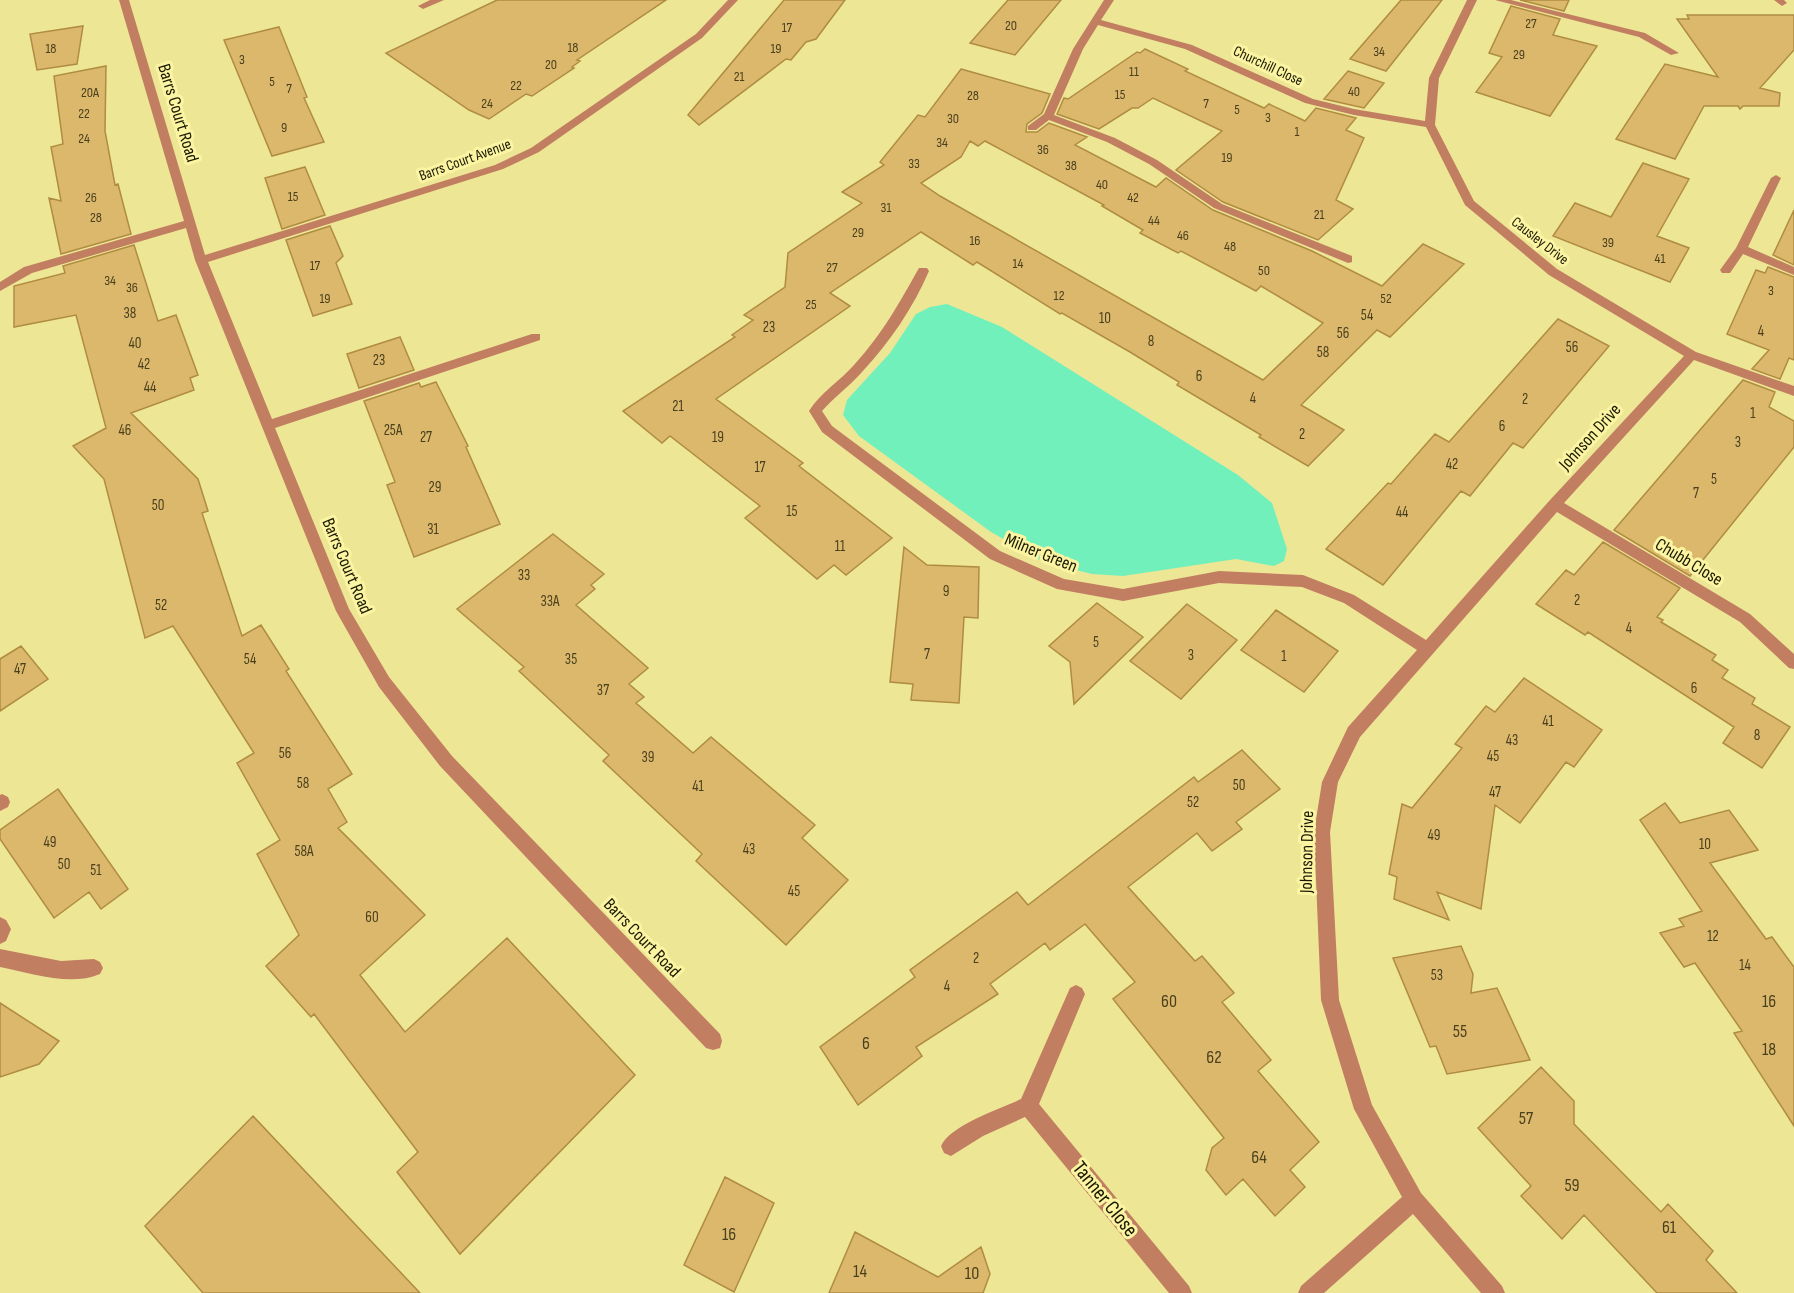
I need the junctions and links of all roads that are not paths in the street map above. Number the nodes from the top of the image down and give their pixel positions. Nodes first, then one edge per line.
1 (124, 0) edge
2 (439, 0) edge
3 (733, 0) edge
4 (1109, 0) edge
5 (1472, 0) edge
6 (1500, 0) edge
7 (423, 6) dead end
8 (1096, 22) junction
9 (1674, 53) dead end
10 (1048, 116) junction
11 (1430, 125) junction
12 (1032, 128) dead end
13 (1776, 178) dead end
14 (190, 223) junction
15 (1741, 249) junction
16 (1348, 259) dead end
17 (201, 260) junction
18 (1726, 270) dead end
19 (923, 271) dead end
20 (1794, 271) edge
21 (0, 287) edge
22 (536, 337) dead end
23 (1692, 355) junction
24 (1794, 391) edge
25 (268, 425) junction
26 (1555, 504) junction
27 (1427, 649) junction
28 (1794, 663) edge
29 (0, 926) edge
30 (0, 935) edge
31 (0, 958) edge
32 (94, 968) dead end
33 (1076, 994) dead end
34 (713, 1041) dead end
35 (1028, 1106) junction
36 (951, 1146) dead end
37 (1414, 1200) junction
38 (1182, 1293) edge
39 (1308, 1293) edge
40 (1496, 1293) edge

1 - 14 street, Barrs Court Road
2 - 7 street
3 - 17 street, Barrs Court Avenue
4 - 8 street
5 - 11 street
6 - 9 street
8 - 10 street
8 - 11 street, Churchill Close
10 - 12 street
10 - 16 street
11 - 23 street, Causley Drive
13 - 15 street
14 - 17 street, Barrs Court Road
14 - 21 street
15 - 18 street
15 - 20 street
17 - 25 street, Barrs Court Road
19 - 27 street, Milner Green
22 - 25 street
23 - 24 street, Causley Drive
23 - 26 street, Johnson Drive
25 - 34 street, Barrs Court Road
26 - 27 street, Johnson Drive
26 - 28 street, Chubb Close
27 - 37 street, Johnson Drive
29 - 30 street
31 - 32 street
33 - 35 street
35 - 36 street
35 - 38 street, Tanner Close
37 - 39 street
37 - 40 street, Johnson Drive

